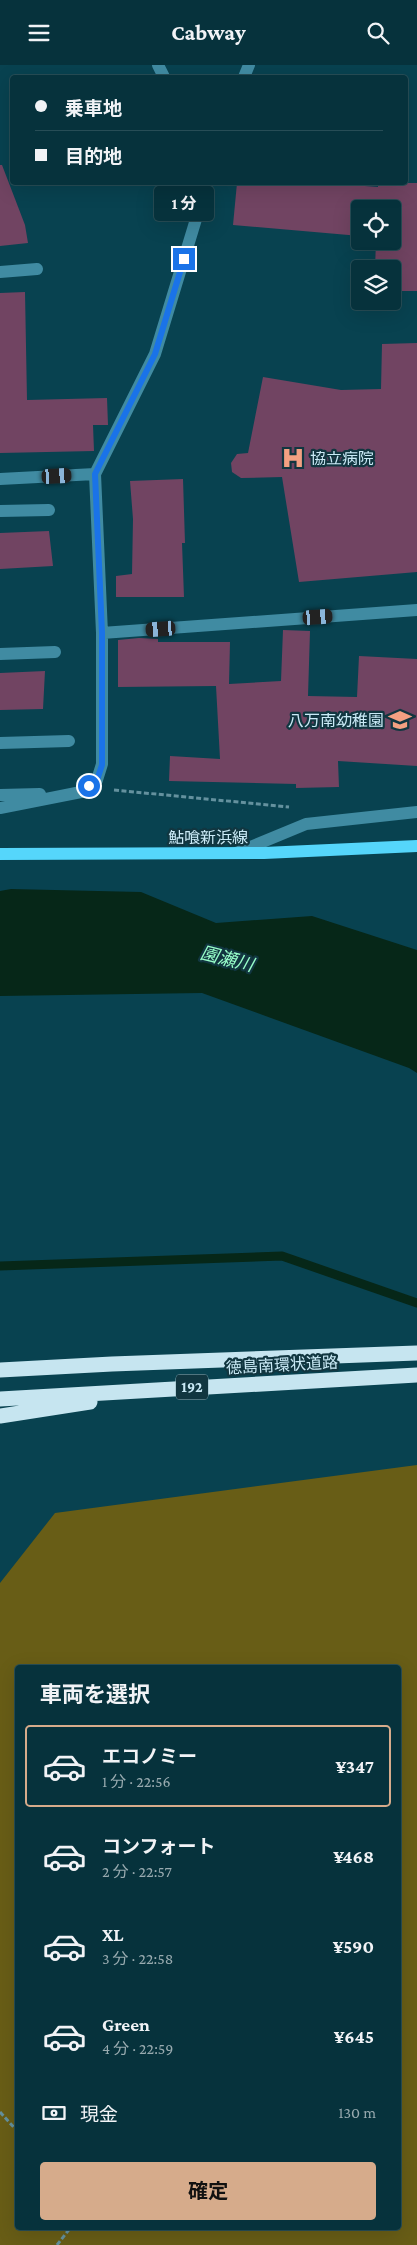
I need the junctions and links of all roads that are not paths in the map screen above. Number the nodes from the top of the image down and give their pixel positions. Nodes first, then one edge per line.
1 (206, 185) edge
2 (37, 269) dead end
3 (0, 272) edge
4 (95, 474) junction
5 (0, 479) edge
6 (49, 510) dead end
7 (0, 511) edge
8 (417, 610) edge
9 (102, 633) junction
10 (55, 652) dead end
11 (0, 654) edge
12 (69, 741) dead end
13 (0, 743) edge
14 (81, 793) junction
15 (0, 795) edge
16 (0, 808) edge
17 (417, 812) edge
18 (417, 846) edge
19 (0, 854) edge
20 (233, 854) junction
21 (417, 1353) edge
22 (1, 1370) edge
23 (417, 1375) edge
24 (190, 1387) junction
25 (0, 1399) edge
26 (0, 1416) edge

1 - 4 street
2 - 3 street
4 - 5 street
4 - 9 street
6 - 7 street
8 - 9 street
9 - 14 street
10 - 11 street
12 - 13 street
14 - 15 street
14 - 16 street
17 - 20 street
18 - 20 main road, 鮎喰新浜線
19 - 20 main road, 鮎喰新浜線
21 - 22 highway, 徳島南環状道路 / 192
23 - 24 highway, 徳島南環状道路 / 192
24 - 25 highway, 徳島南環状道路 / 192
24 - 26 highway

